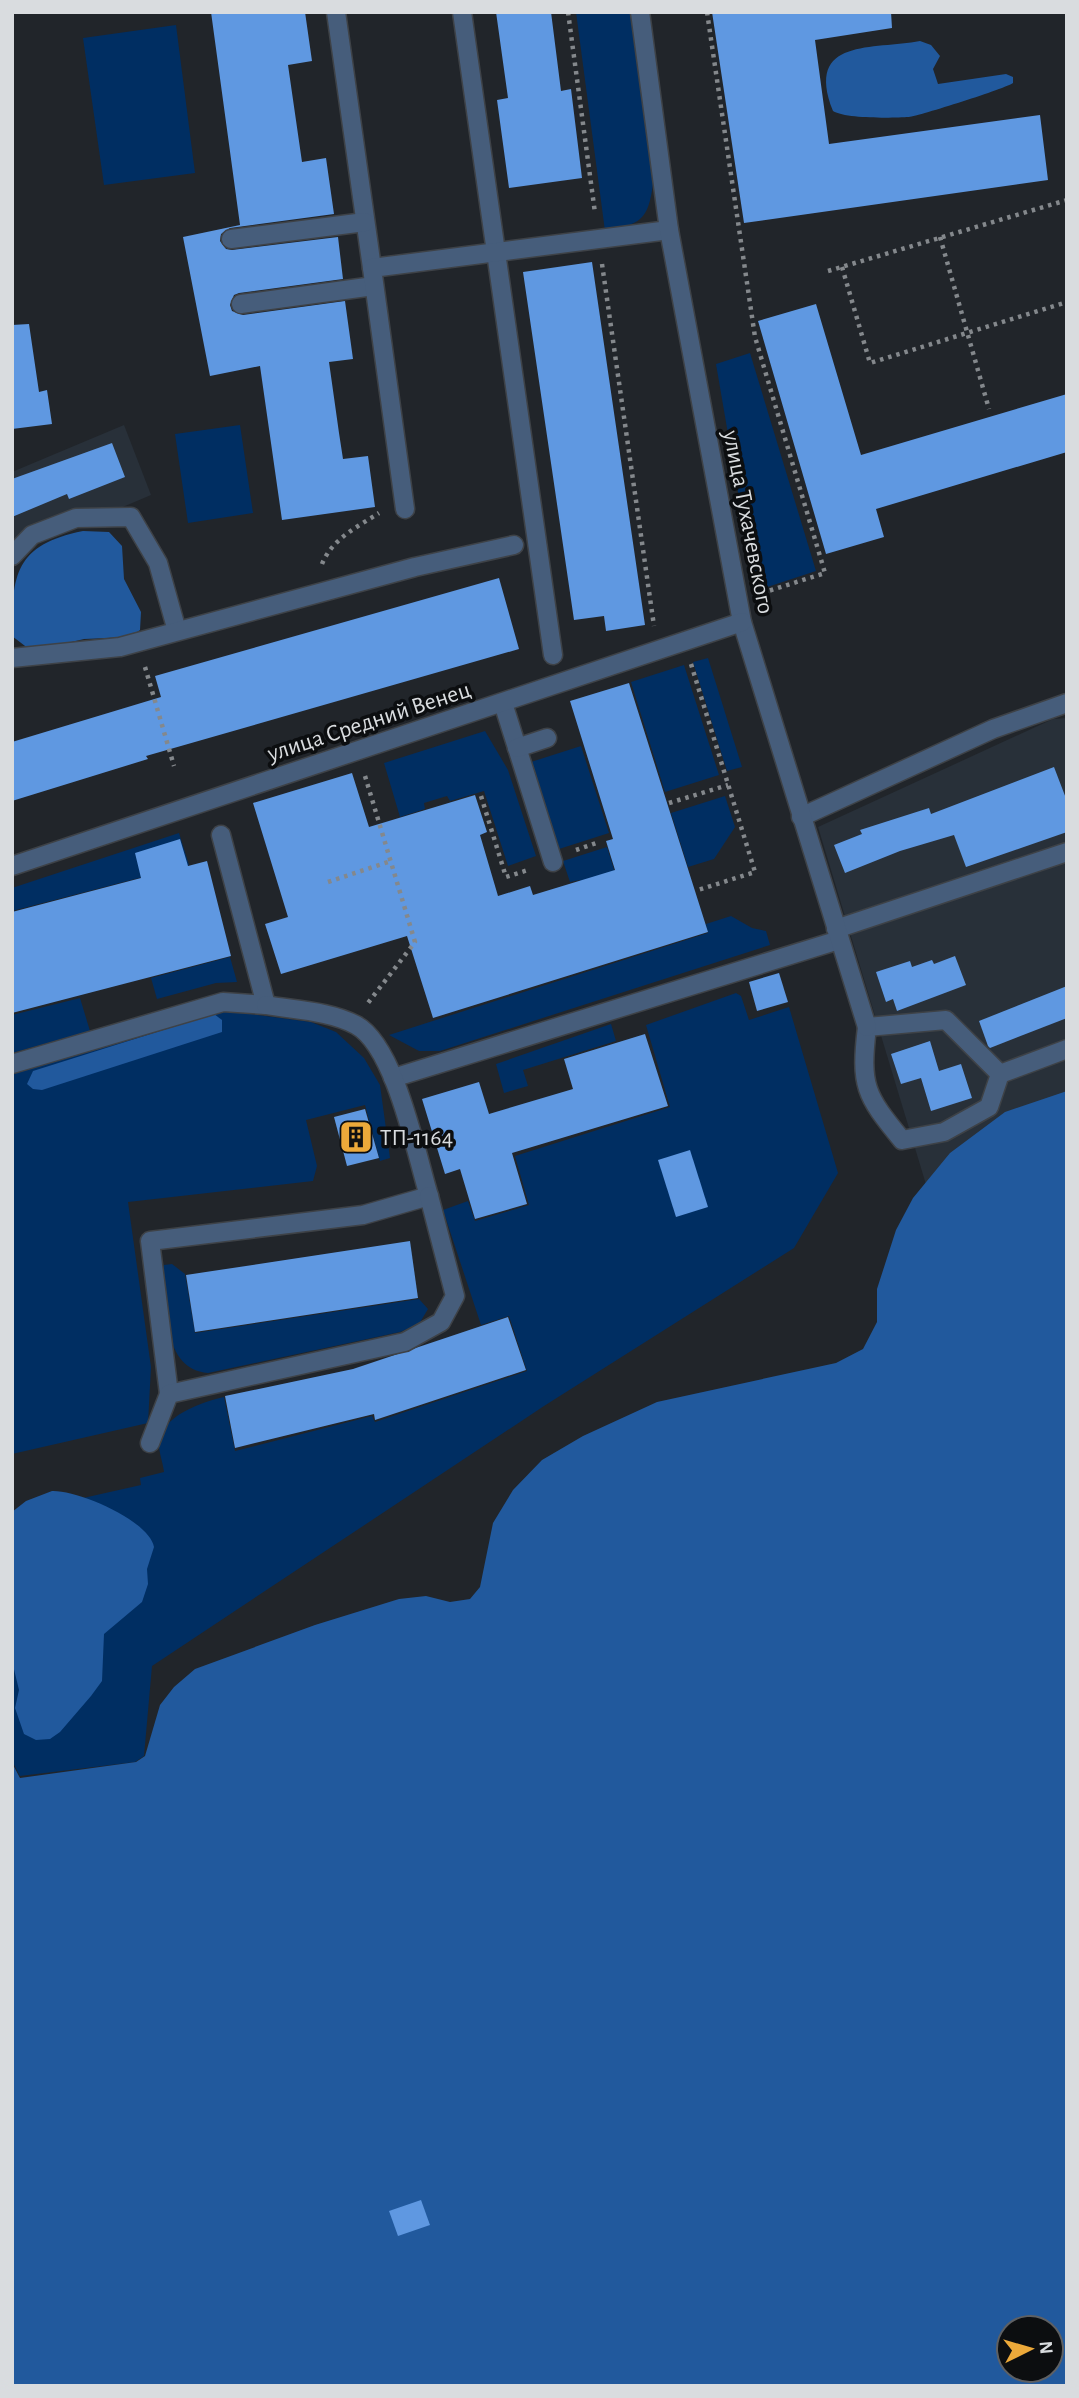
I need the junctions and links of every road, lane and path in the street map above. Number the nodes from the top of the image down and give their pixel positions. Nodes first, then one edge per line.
1 (336, 12) edge
2 (463, 12) edge
3 (568, 12) edge
4 (640, 12) edge
5 (707, 12) edge
6 (1067, 200) edge
7 (365, 222) junction
8 (669, 230) junction
9 (940, 237) junction
10 (231, 239) dead end
11 (598, 239) junction
12 (495, 251) junction
13 (842, 267) junction
14 (828, 271) dead end
15 (373, 277) junction
16 (1067, 302) edge
17 (241, 304) dead end
18 (967, 332) junction
19 (989, 409) dead end
20 (404, 503) joint
21 (514, 545) dead end
22 (12, 556) edge
23 (309, 594) junction
24 (738, 600) junction
25 (742, 622) junction
26 (177, 631) junction
27 (138, 643) junction
28 (684, 643) junction
29 (553, 655) dead end
30 (12, 658) edge
31 (503, 703) junction
32 (1067, 703) edge
33 (547, 738) dead end
34 (517, 748) junction
35 (174, 766) dead end
36 (365, 775) dead end
37 (728, 785) junction
38 (481, 796) dead end
39 (669, 803) dead end
40 (802, 817) junction
41 (221, 835) dead end
42 (1067, 852) edge
43 (391, 861) junction
44 (553, 862) joint
45 (12, 866) edge
46 (328, 882) dead end
47 (695, 891) dead end
48 (838, 935) junction
49 (265, 1005) junction
50 (352, 1023) junction
51 (867, 1027) junction
52 (1067, 1049) edge
53 (12, 1064) edge
54 (1000, 1073) junction
55 (393, 1079) junction
56 (429, 1196) junction
57 (169, 1394) junction
58 (150, 1443) dead end

1 - 7 street
2 - 12 street
3 - 11 path
4 - 8 street, улица Тухачевского
5 - 24 path
6 - 9 path
7 - 10 street
7 - 15 street
8 - 11 street
8 - 24 street, улица Тухачевского
9 - 13 path
9 - 18 path
11 - 12 street
11 - 28 path
12 - 15 street
12 - 29 street
13 - 14 path
13 - 18 path
15 - 17 street
15 - 20 street
16 - 18 path
18 - 19 path
20 - 23 path
21 - 23 street
22 - 26 street
23 - 26 street
24 - 25 street, улица Тухачевского
25 - 28 street, улица Средний Венец
25 - 40 street, улица Тухачевского
26 - 27 street
27 - 30 street
27 - 35 path
28 - 31 street, улица Средний Венец
28 - 37 path
31 - 34 street
31 - 45 street, улица Средний Венец
32 - 40 street
33 - 34 street
34 - 44 street
36 - 43 path
37 - 39 path
37 - 47 path
38 - 44 path
40 - 48 street, улица Тухачевского
41 - 49 street
42 - 48 street
43 - 46 path
43 - 50 path
48 - 51 street, улица Тухачевского
48 - 55 street
49 - 50 street
49 - 53 street
50 - 55 street
51 - 54 street
51 - 54 street
52 - 54 street
55 - 56 street
56 - 57 street
56 - 57 street
57 - 58 street

